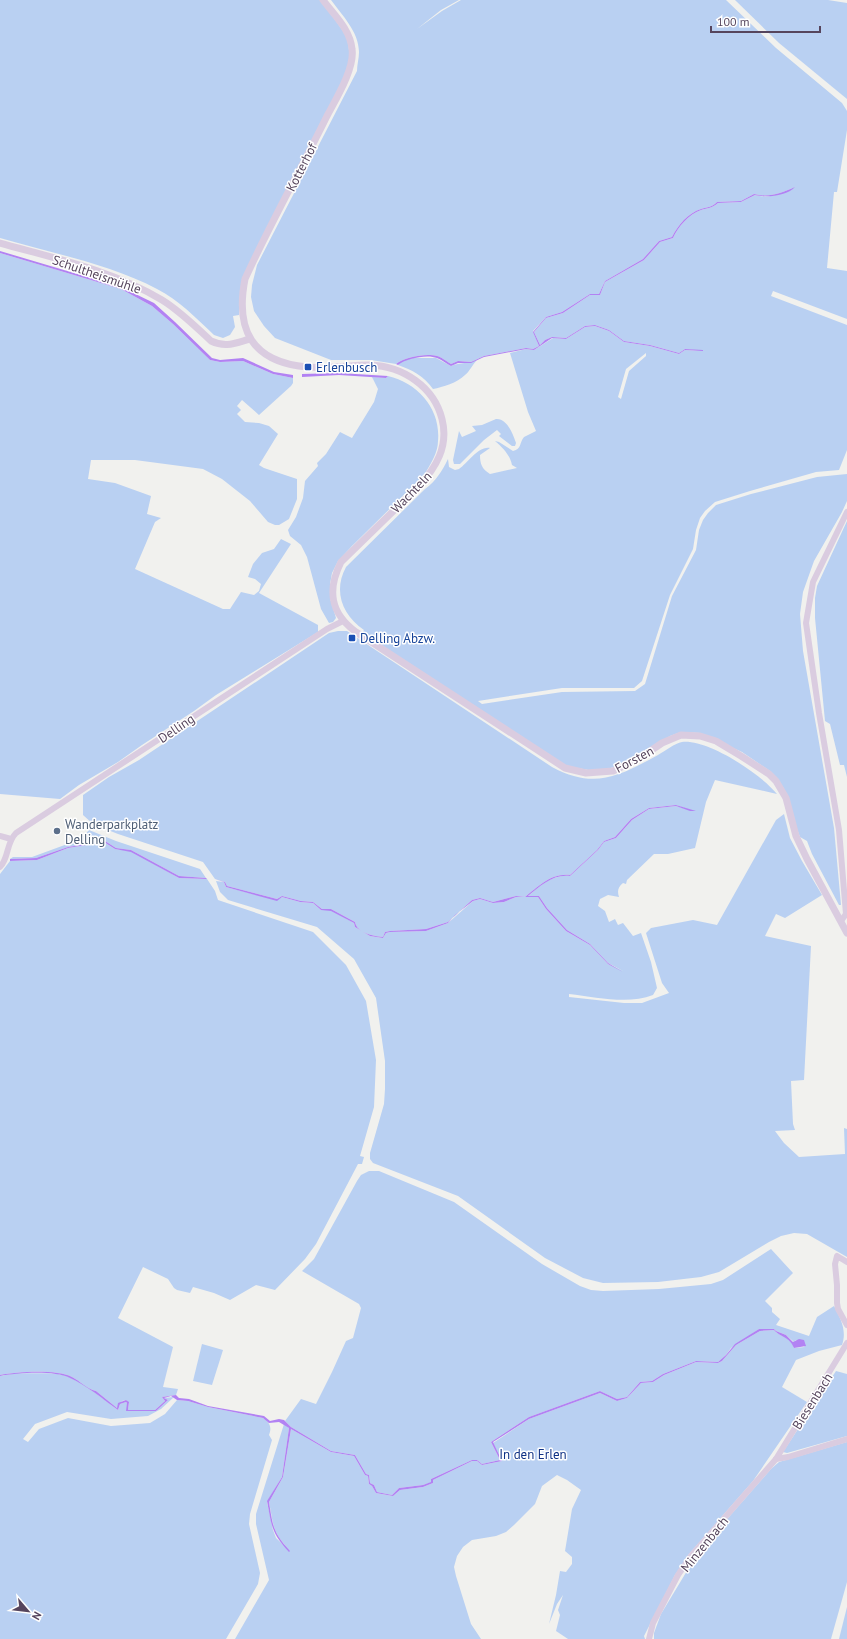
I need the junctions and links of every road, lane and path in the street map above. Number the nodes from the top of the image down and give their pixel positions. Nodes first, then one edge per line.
1 (323, 0) edge
2 (0, 243) edge
3 (250, 339) junction
4 (847, 512) edge
5 (343, 621) junction
6 (0, 836) edge
7 (11, 838) junction
8 (0, 868) edge
9 (842, 921) junction
10 (847, 933) edge
11 (847, 1262) edge
12 (847, 1325) edge
13 (847, 1343) edge
14 (847, 1439) edge
15 (776, 1459) junction
16 (649, 1639) edge

1 - 3 street, Kotterhof
2 - 3 street, Schultheismühle
3 - 5 street, Wachteln
4 - 9 street
5 - 7 street, Delling
5 - 9 street, Forsten
6 - 7 street
7 - 8 street
9 - 10 street, Forsten
11 - 12 street
13 - 15 street, Biesenbach
14 - 15 street
15 - 16 street, Minzenbach

